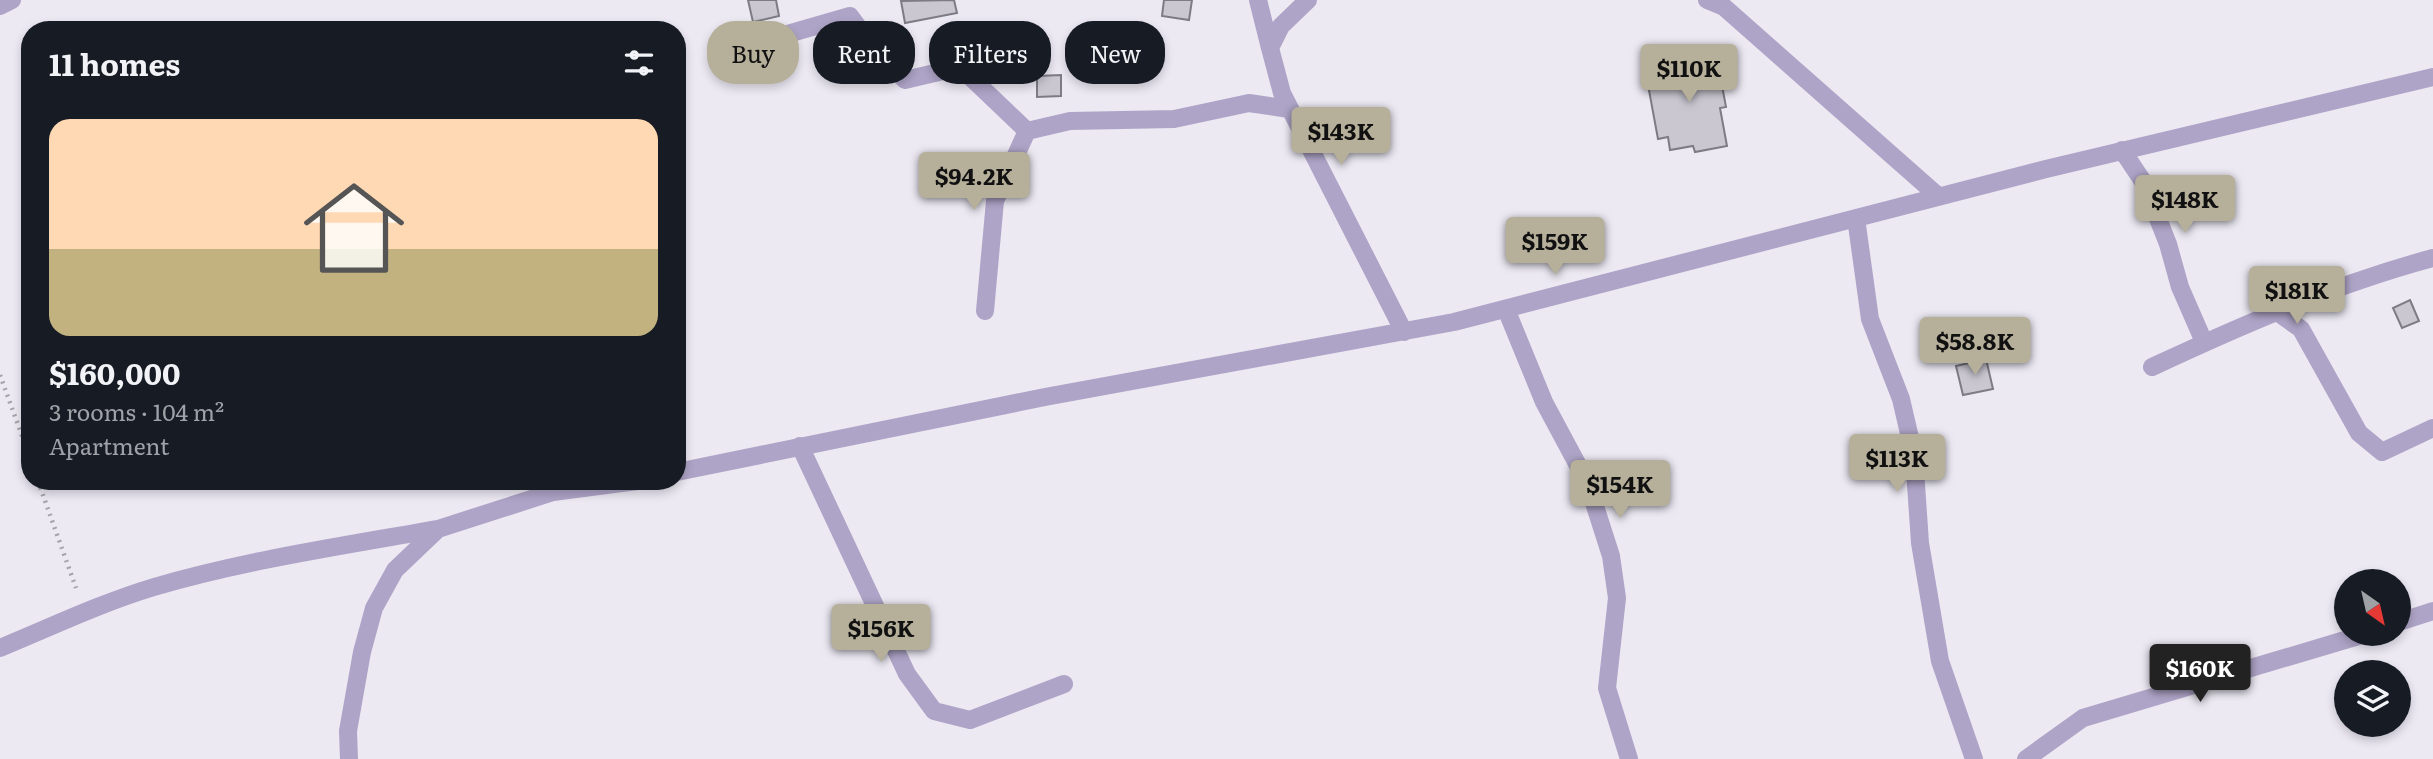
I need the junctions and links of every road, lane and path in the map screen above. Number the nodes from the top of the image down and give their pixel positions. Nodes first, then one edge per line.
1 (12, 0) edge
2 (1258, 0) edge
3 (1308, 0) edge
4 (1707, 0) edge
5 (0, 6) edge
6 (799, 31) edge
7 (1270, 48) junction
8 (2433, 77) edge
9 (1289, 109) junction
10 (1027, 131) junction
11 (2122, 150) junction
12 (1938, 196) junction
13 (1856, 218) junction
14 (2433, 258) edge
15 (1506, 309) junction
16 (985, 311) dead end
17 (2277, 312) junction
18 (1404, 332) junction
19 (2204, 342) junction
20 (2152, 367) dead end
21 (0, 375) edge
22 (2433, 428) edge
23 (21, 433) edge
24 (800, 446) junction
25 (686, 470) edge
26 (41, 490) edge
27 (568, 490) edge
28 (438, 529) junction
29 (2433, 611) edge
30 (85, 612) junction
31 (2412, 618) edge
32 (2334, 643) edge
33 (0, 649) edge
34 (1064, 684) dead end
35 (349, 759) edge
36 (1629, 759) edge
37 (1975, 759) edge
38 (2026, 759) edge

1 - 5 street
2 - 7 street
3 - 7 street
4 - 12 street
6 - 10 street
7 - 9 street
8 - 11 street
9 - 10 street
9 - 18 street
10 - 16 street
11 - 12 street
11 - 19 street
12 - 13 street
13 - 15 street
13 - 37 street
14 - 17 street
15 - 18 street
15 - 36 street
17 - 19 street
17 - 22 street
18 - 24 street
19 - 20 street
21 - 23 path
24 - 25 street
24 - 34 street
26 - 30 path
27 - 28 street
28 - 30 street
28 - 35 street
29 - 31 street
30 - 33 street
32 - 38 street

